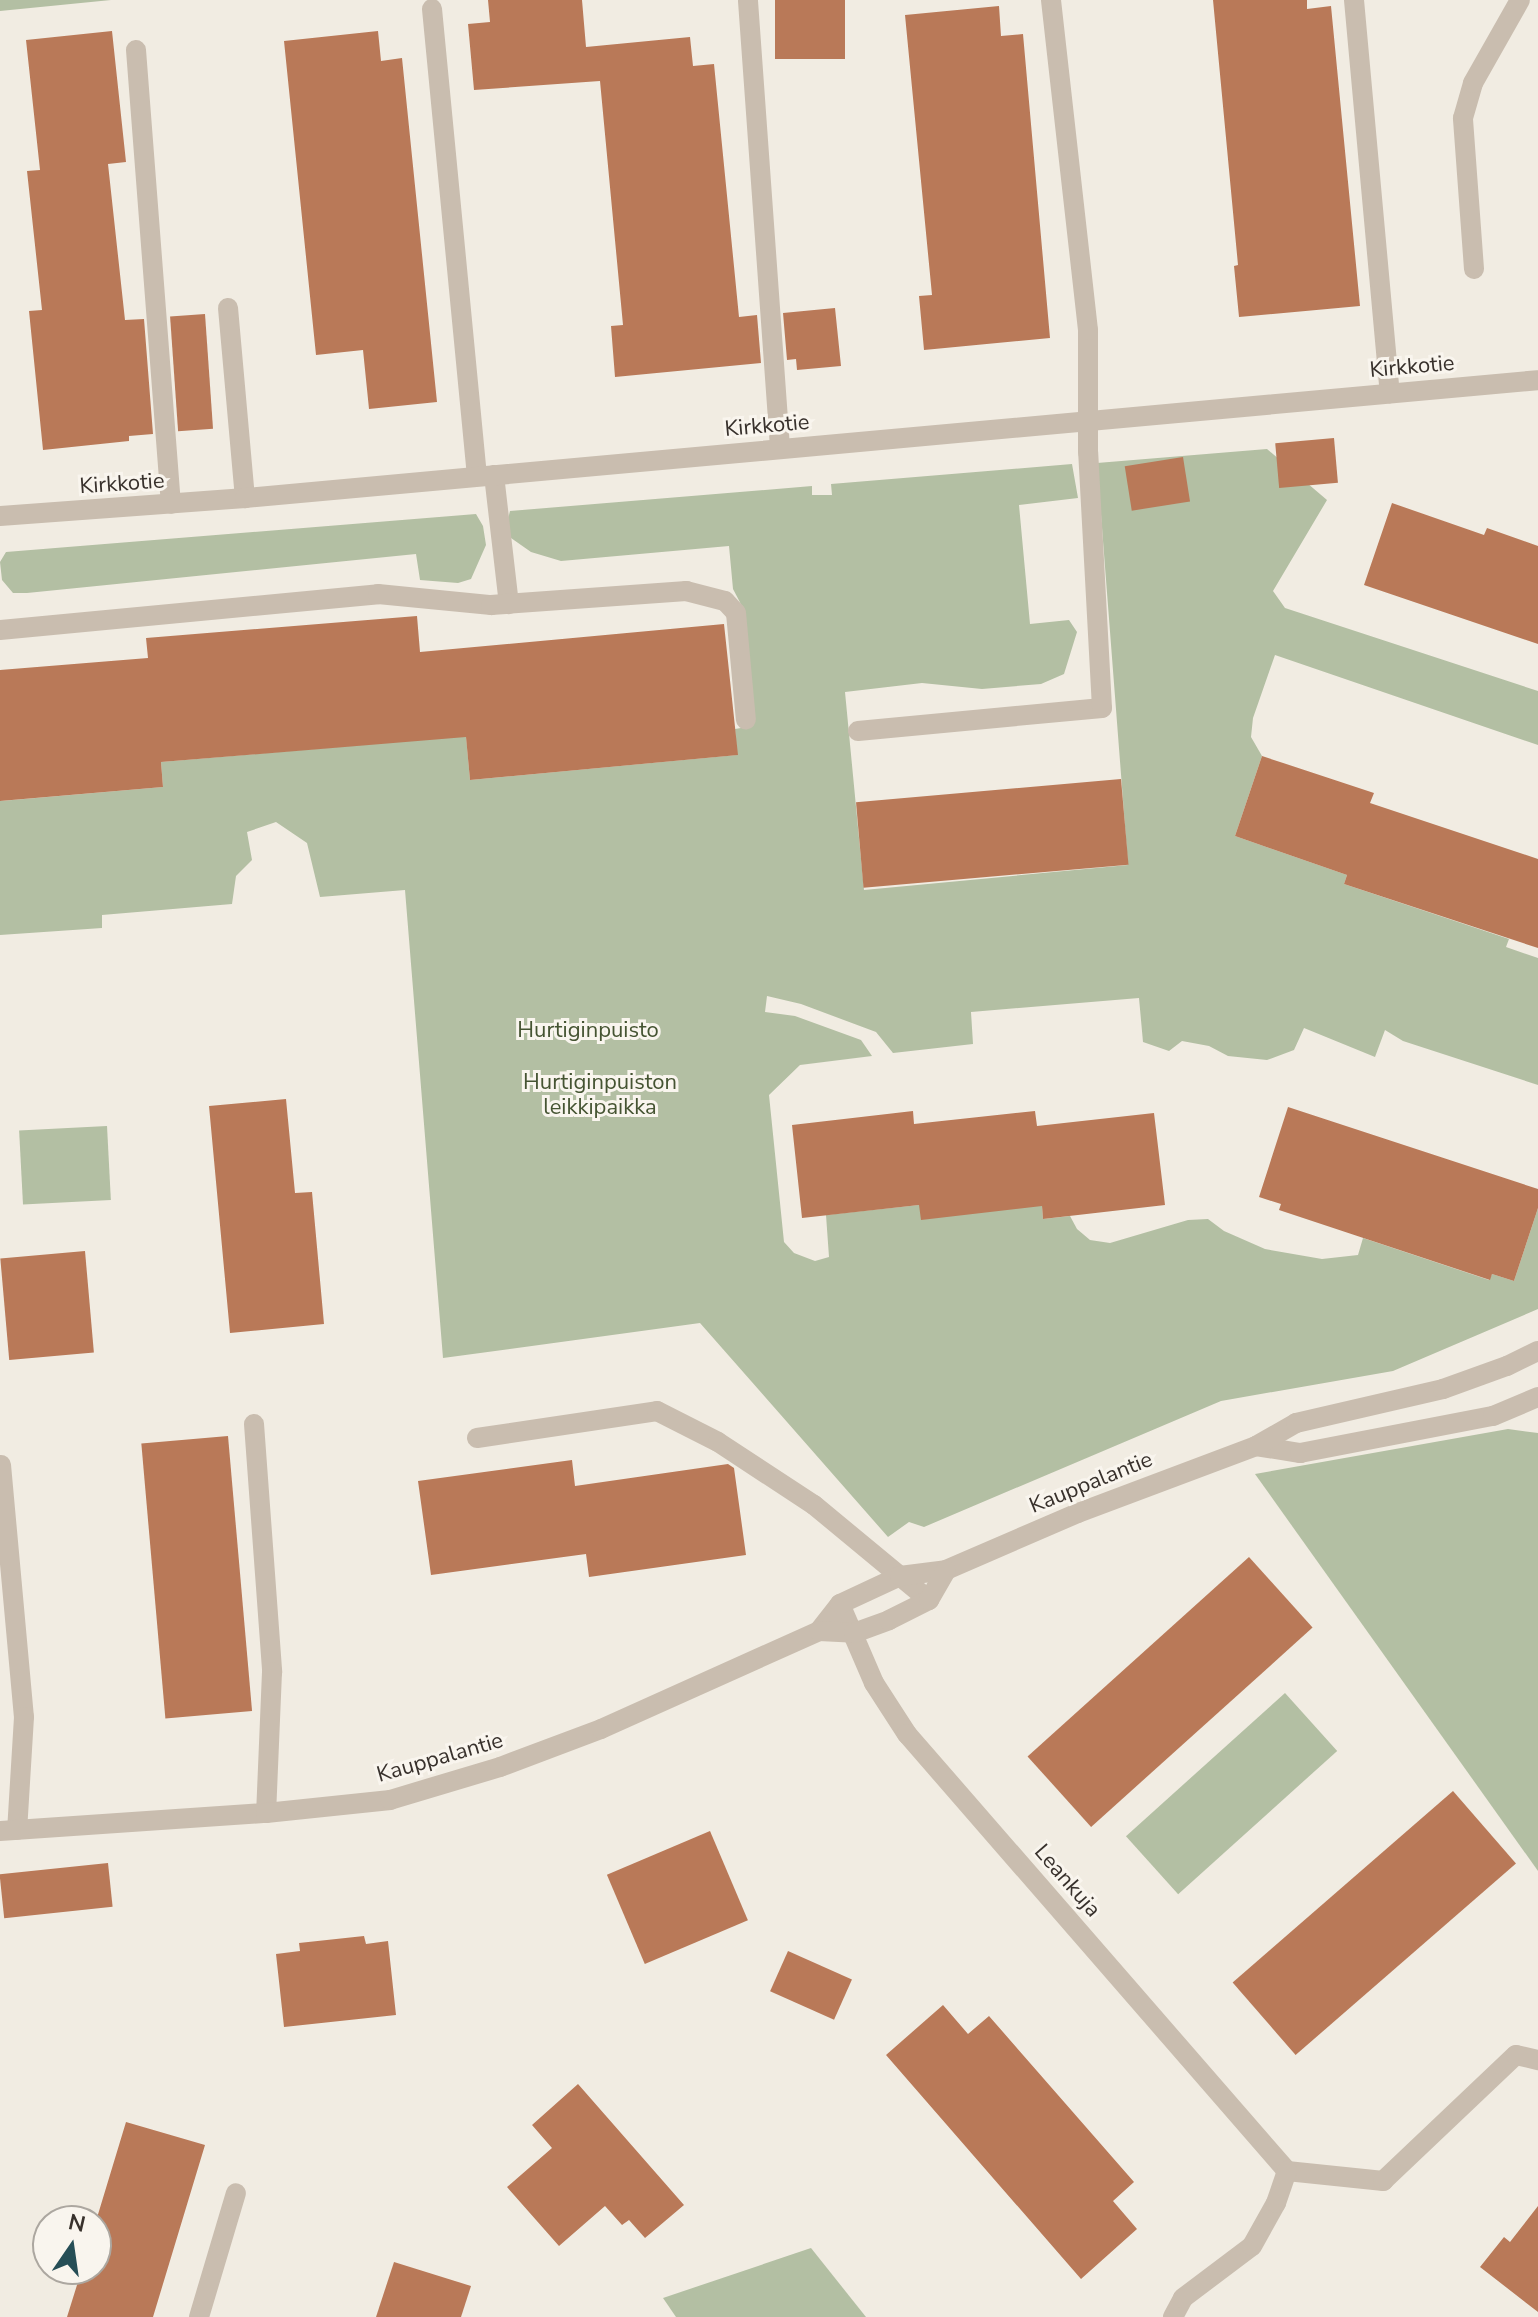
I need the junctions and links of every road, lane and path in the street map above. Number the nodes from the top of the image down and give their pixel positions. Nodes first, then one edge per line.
1 (1051, 0) edge
2 (1354, 0) edge
3 (1520, 0) edge
4 (748, 1) edge
5 (432, 9) dead end
6 (136, 50) dead end
7 (1474, 269) dead end
8 (228, 308) dead end
9 (1538, 380) edge
10 (1390, 393) junction
11 (1087, 421) junction
12 (780, 449) junction
13 (485, 476) junction
14 (245, 498) junction
15 (171, 504) junction
16 (0, 516) edge
17 (509, 604) junction
18 (0, 630) edge
19 (746, 720) dead end
20 (858, 731) dead end
21 (1538, 1351) edge
22 (1538, 1397) edge
23 (254, 1424) dead end
24 (477, 1438) dead end
25 (1256, 1446) junction
26 (1, 1465) edge
27 (946, 1570) junction
28 (900, 1576) junction
29 (929, 1600) junction
30 (840, 1604) junction
31 (819, 1631) junction
32 (854, 1633) junction
33 (266, 1813) junction
34 (9, 1830) edge
35 (1538, 2060) edge
36 (1287, 2171) junction
37 (236, 2193) dead end
38 (199, 2317) edge
39 (1173, 2317) edge

1 - 11 street
2 - 10 street
3 - 7 street
4 - 12 street
5 - 13 street
6 - 15 street
8 - 14 street
9 - 10 street, Kirkkotie
10 - 11 street, Kirkkotie
11 - 12 street, Kirkkotie
11 - 20 street
12 - 13 street, Kirkkotie
13 - 14 street, Kirkkotie
13 - 17 street
14 - 15 street, Kirkkotie
15 - 16 street, Kirkkotie
17 - 18 street
17 - 19 street
21 - 25 street, Kauppalantie
22 - 25 street, Kauppalantie
23 - 33 street
24 - 28 street
25 - 27 street, Kauppalantie
26 - 34 street
27 - 28 street, Kauppalantie
27 - 29 street
28 - 29 street
28 - 30 street, Kauppalantie
29 - 32 street, Kauppalantie
30 - 31 street, Kauppalantie
30 - 32 street, Leankuja
31 - 32 street, Kauppalantie
31 - 33 street, Kauppalantie
32 - 36 street, Leankuja
33 - 34 street, Kauppalantie
35 - 36 street
36 - 39 street
37 - 38 street

